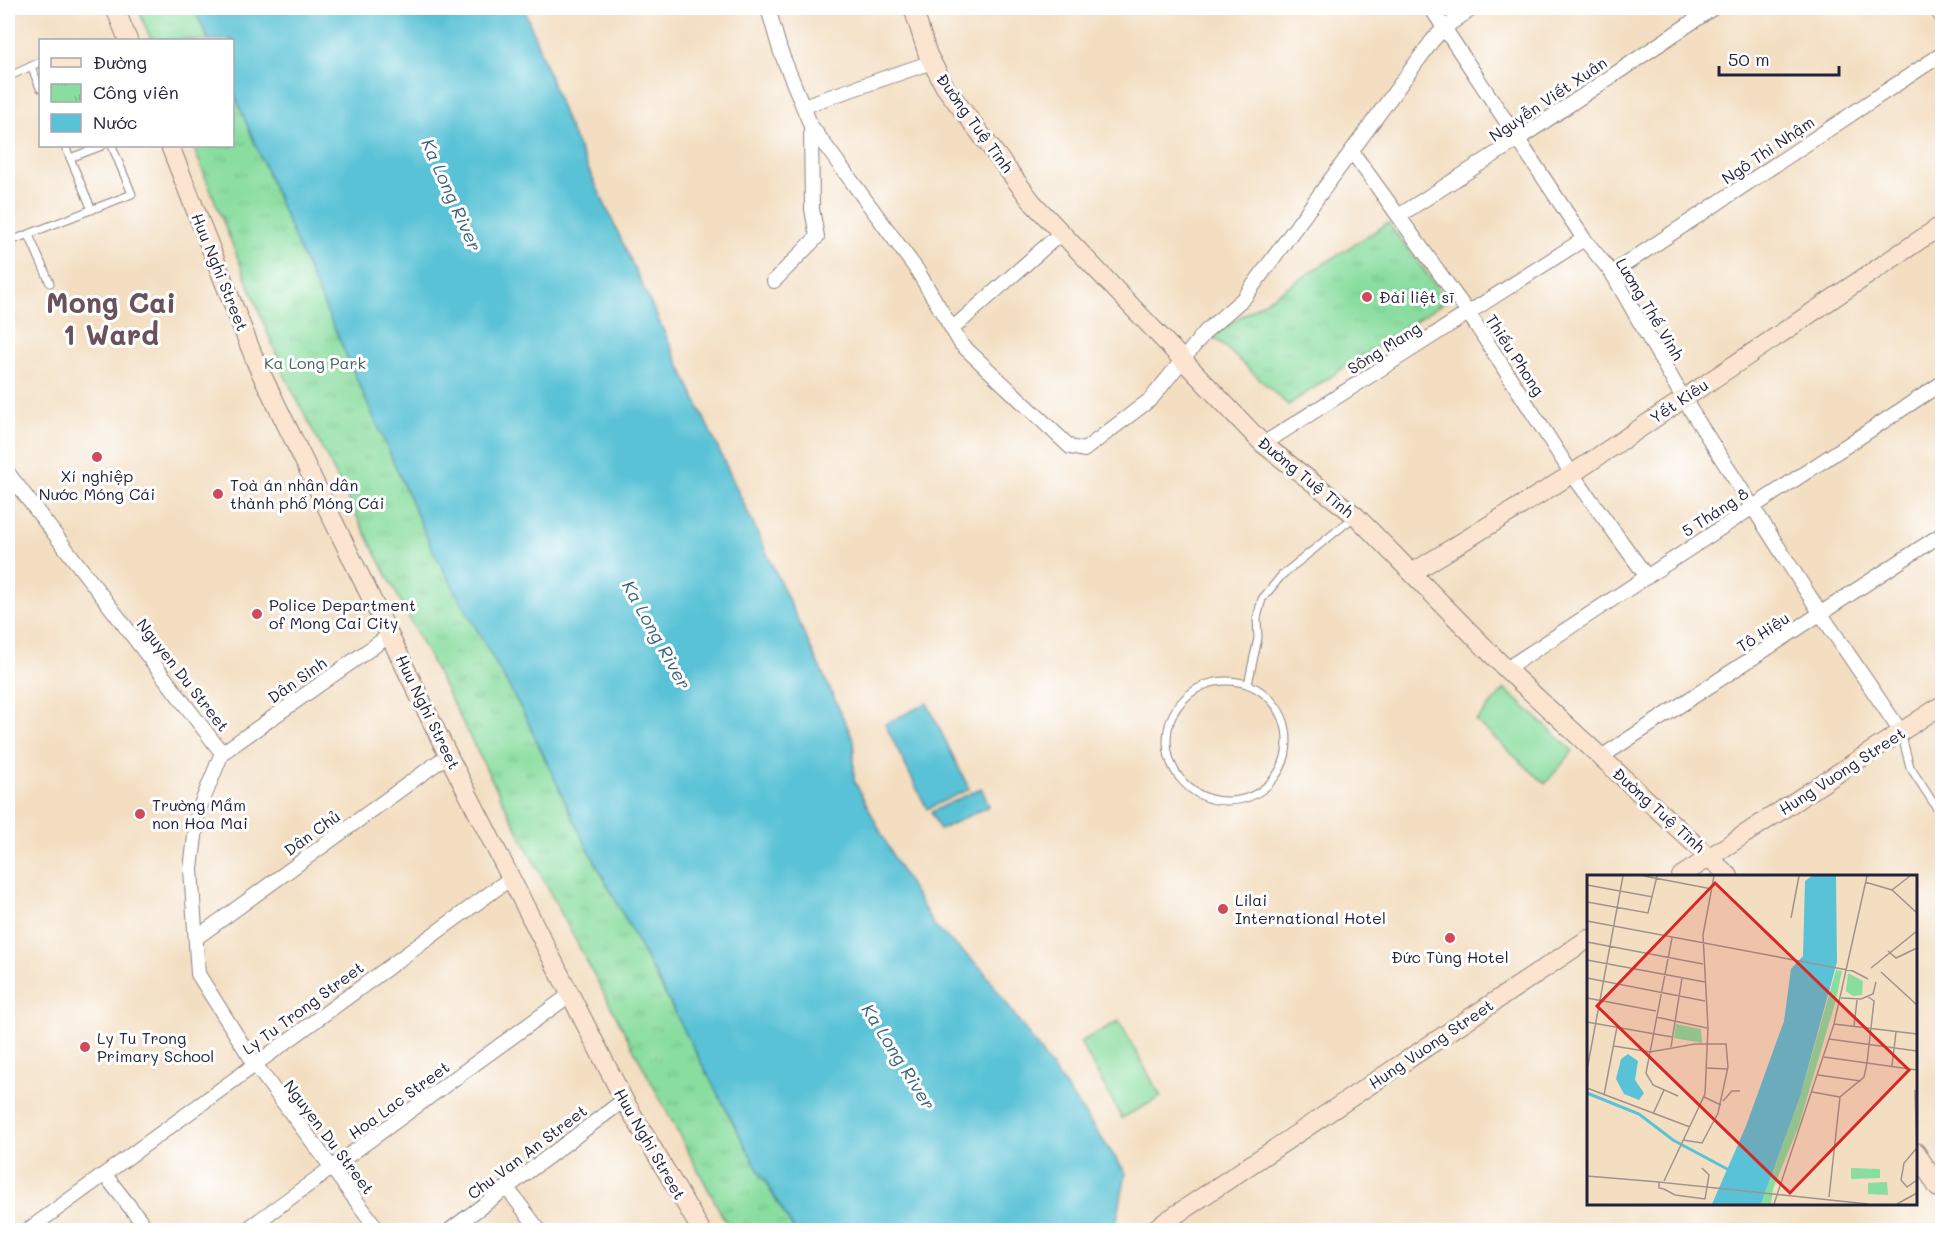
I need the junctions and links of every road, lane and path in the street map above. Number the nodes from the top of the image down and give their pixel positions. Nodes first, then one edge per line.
1 (115, 8) edge
2 (768, 8) edge
3 (913, 8) edge
4 (1431, 8) edge
5 (1473, 8) edge
6 (1713, 8) edge
7 (1936, 8) edge
8 (1942, 17) edge
9 (1444, 28) junction
10 (128, 39) edge
11 (1942, 54) edge
12 (39, 62) edge
13 (932, 62) junction
14 (31, 66) junction
15 (8, 77) edge
16 (39, 86) edge
17 (803, 106) junction
18 (811, 126) junction
19 (1517, 140) junction
20 (65, 147) edge
21 (99, 147) edge
22 (112, 147) edge
23 (170, 147) edge
24 (1353, 153) junction
25 (70, 158) junction
26 (92, 210) junction
27 (1400, 215) junction
28 (1942, 225) edge
29 (1062, 232) junction
30 (29, 235) junction
31 (1584, 239) junction
32 (8, 242) edge
33 (1612, 273) junction
34 (774, 281) dead end
35 (50, 283) dead end
36 (1469, 314) junction
37 (952, 329) junction
38 (1182, 358) junction
39 (1942, 383) edge
40 (1683, 398) junction
41 (1263, 444) junction
42 (8, 473) edge
43 (1572, 474) junction
44 (1753, 506) junction
45 (1356, 516) junction
46 (1942, 534) edge
47 (1412, 573) junction
48 (1647, 577) junction
49 (1821, 614) junction
50 (390, 635) junction
51 (1506, 669) junction
52 (1248, 684) junction
53 (1942, 705) edge
54 (1901, 732) junction
55 (222, 753) junction
56 (448, 754) junction
57 (1602, 757) junction
58 (1942, 816) edge
59 (1711, 857) junction
60 (1683, 875) edge
61 (1728, 875) edge
62 (511, 878) junction
63 (196, 938) junction
64 (1587, 940) edge
65 (571, 994) junction
66 (254, 1063) junction
67 (624, 1100) junction
68 (1917, 1153) edge
69 (333, 1169) junction
70 (105, 1175) junction
71 (507, 1188) junction
72 (1941, 1189) edge
73 (28, 1230) edge
74 (148, 1230) edge
75 (246, 1230) edge
76 (378, 1230) edge
77 (450, 1230) edge
78 (539, 1230) edge
79 (701, 1230) edge
80 (1153, 1230) edge

1 - 10 street
2 - 17 street
3 - 13 street, Đường Tuệ Tĩnh
4 - 9 street, Lương Thế Vinh
5 - 9 street
6 - 19 street, Nguyễn Viết Xuân
7 - 8 street
9 - 19 street, Lương Thế Vinh
9 - 24 street
11 - 33 street, Ngô Thì Nhậm
12 - 14 lane
13 - 17 street
13 - 29 street, Đường Tuệ Tĩnh
14 - 15 lane
14 - 16 lane
17 - 18 street
18 - 34 street
18 - 37 street
19 - 27 street, Nguyễn Viết Xuân
19 - 31 street, Lương Thế Vinh
20 - 25 lane
21 - 25 lane
22 - 26 lane
23 - 50 street, Huu Nghi Street
24 - 27 street, Thiếu Phong
24 - 38 street
25 - 26 lane
26 - 30 lane
27 - 36 street, Thiếu Phong
28 - 40 street, Yết Kiêu
29 - 37 street
29 - 38 street, Đường Tuệ Tĩnh
30 - 32 lane
30 - 35 lane
31 - 33 street, Lương Thế Vinh
31 - 36 street, Sông Mang
33 - 40 street, Lương Thế Vinh
36 - 41 street, Sông Mang
36 - 43 street, Thiếu Phong
37 - 38 street
38 - 41 street, Đường Tuệ Tĩnh
39 - 44 street, 5 Tháng 8
40 - 43 street, Yết Kiêu
40 - 44 street, Lương Thế Vinh
41 - 45 street, Đường Tuệ Tĩnh
42 - 55 street, Nguyen Du Street
43 - 47 street, Yết Kiêu
43 - 48 street, Thiếu Phong
44 - 48 street, 5 Tháng 8
44 - 49 street, Lương Thế Vinh
45 - 47 street, Đường Tuệ Tĩnh
45 - 52 lane
46 - 49 street, Tô Hiệu
47 - 51 street, Đường Tuệ Tĩnh
48 - 51 street, 5 Tháng 8
49 - 54 street, Lương Thế Vinh
49 - 57 street, Tô Hiệu
50 - 55 street, Dân Sinh
50 - 56 street, Huu Nghi Street
51 - 57 street, Đường Tuệ Tĩnh
52 - 52 lane
53 - 54 street, Hung Vuong Street
54 - 58 lane
54 - 59 street, Hung Vuong Street
55 - 63 street, Nguyen Du Street
56 - 62 street, Huu Nghi Street
56 - 63 street, Dân Chủ
57 - 59 street, Đường Tuệ Tĩnh
59 - 60 street, Hung Vuong Street
59 - 61 street, Đường Tuệ Tĩnh
62 - 65 street, Huu Nghi Street
62 - 66 street, Ly Tu Trong Street
63 - 66 street, Nguyen Du Street
64 - 80 street, Hung Vuong Street
65 - 67 street, Huu Nghi Street
65 - 69 street, Hoa Lac Street
66 - 69 street, Nguyen Du Street
66 - 70 street, Ly Tu Trong Street
67 - 71 street, Chu Van An Street
67 - 79 street, Huu Nghi Street
68 - 72 street
69 - 75 street, Hoa Lac Street
69 - 76 street, Nguyen Du Street
70 - 73 street, Ly Tu Trong Street
70 - 74 street
71 - 77 street, Chu Van An Street
71 - 78 street

